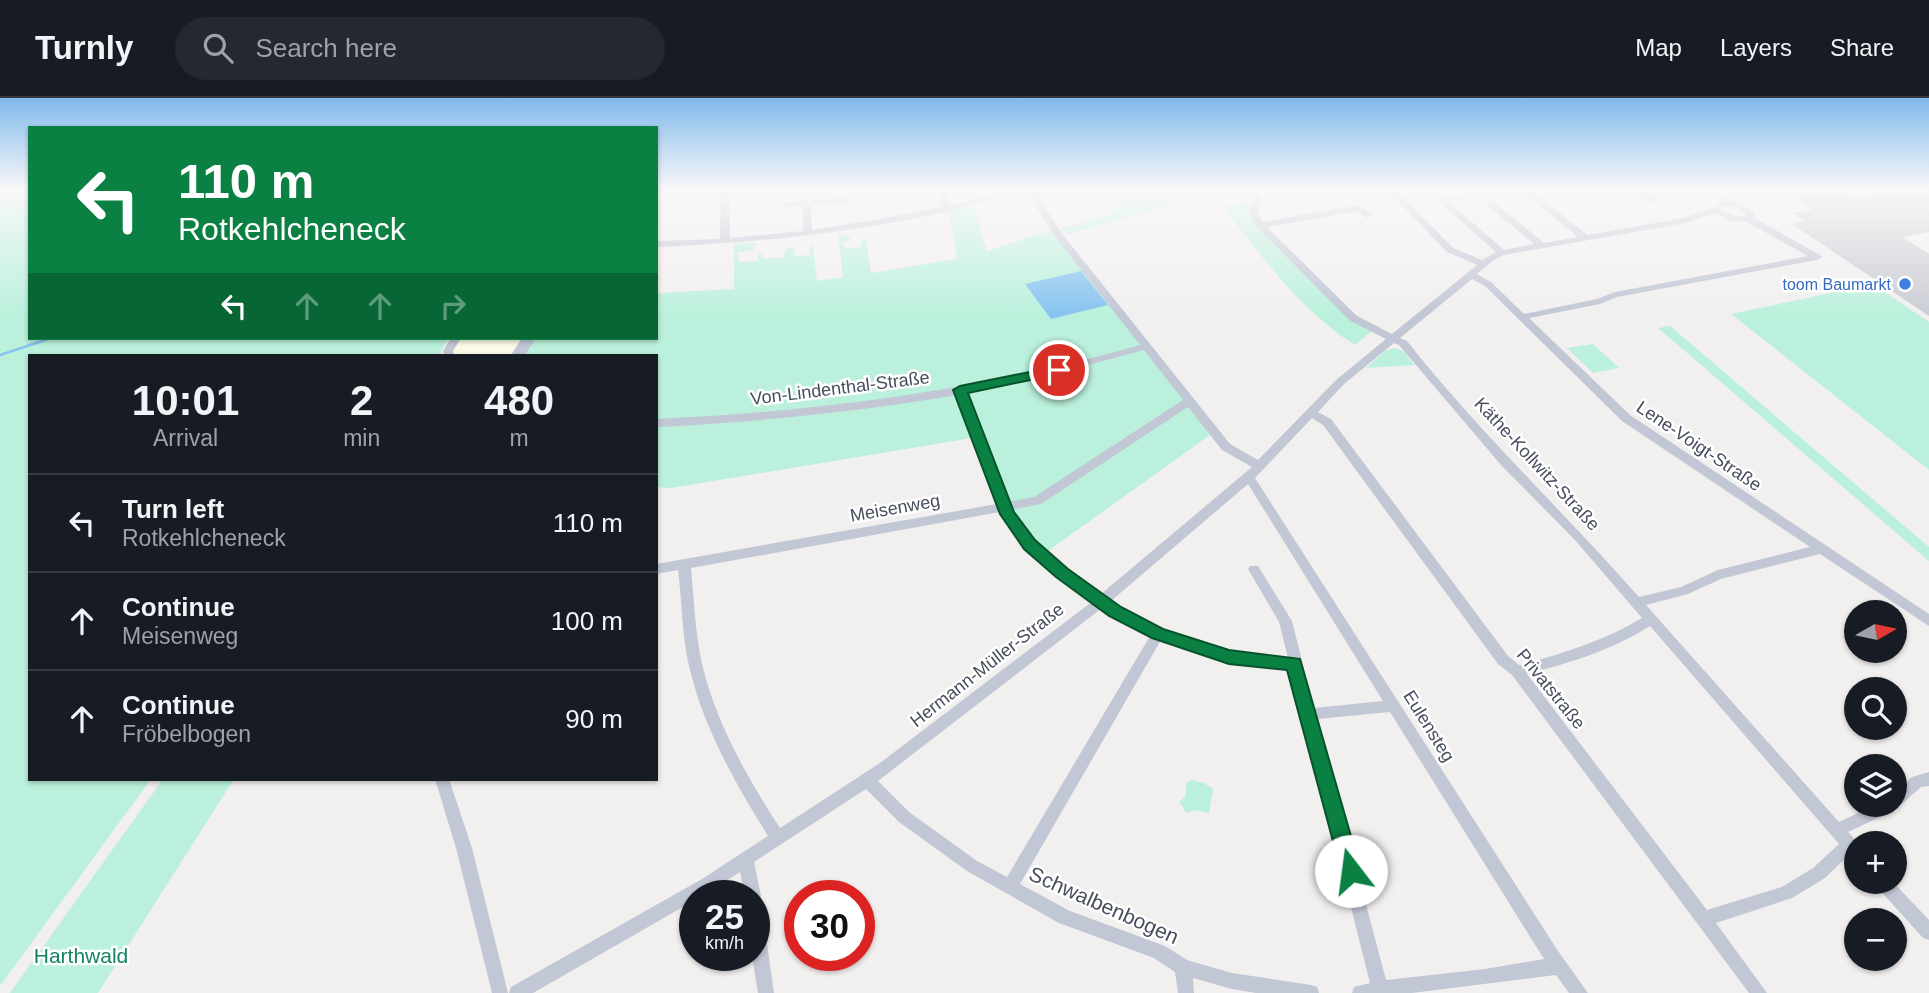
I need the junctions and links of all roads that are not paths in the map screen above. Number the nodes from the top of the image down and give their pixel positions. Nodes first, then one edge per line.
1 (724, 232) edge
2 (821, 232) edge
3 (1056, 232) edge
4 (1267, 232) edge
5 (1432, 232) edge
6 (1478, 232) edge
7 (1525, 232) edge
8 (1578, 232) edge
9 (1620, 232) edge
10 (1772, 232) edge
11 (808, 234) joint
12 (1585, 238) junction
13 (724, 241) junction
14 (658, 244) edge
15 (1542, 246) junction
16 (1502, 253) junction
17 (1483, 264) junction
18 (1470, 274) junction
19 (1522, 317) junction
20 (1394, 338) junction
21 (1148, 346) junction
22 (960, 390) junction
23 (1190, 401) junction
24 (1311, 413) junction
25 (658, 423) edge
26 (1254, 471) junction
27 (1004, 506) junction
28 (1821, 549) junction
29 (684, 565) junction
30 (658, 569) edge
31 (1254, 569) dead end
32 (1102, 601) junction
33 (1637, 603) junction
34 (1651, 619) junction
35 (1929, 621) edge
36 (1158, 634) junction
37 (1294, 664) junction
38 (1517, 671) junction
39 (1394, 706) junction
40 (1310, 714) junction
41 (1923, 780) edge
42 (443, 781) edge
43 (868, 781) junction
44 (1907, 793) edge
45 (1865, 817) edge
46 (1837, 830) junction
47 (1844, 838) edge
48 (778, 839) junction
49 (1844, 855) edge
50 (746, 860) junction
51 (750, 880) edge
52 (1010, 887) junction
53 (1893, 894) edge
54 (1704, 919) junction
55 (1929, 932) edge
56 (1183, 967) junction
57 (1561, 967) junction
58 (763, 971) edge
59 (1380, 991) edge
60 (500, 993) edge
61 (517, 993) edge
62 (766, 993) edge
63 (1186, 993) edge
64 (1311, 993) edge
65 (1360, 993) edge
66 (1580, 993) edge
67 (1759, 993) edge

1 - 13 street
2 - 11 street
3 - 21 street
4 - 20 street, Käthe-Kollwitz-Straße
5 - 17 street
6 - 16 street
7 - 15 street
8 - 12 street
9 - 12 street, Hermann-Müller-Straße
10 - 19 street
11 - 13 street
12 - 15 street, Hermann-Müller-Straße
13 - 14 street
15 - 16 street, Hermann-Müller-Straße
16 - 17 street, Hermann-Müller-Straße
17 - 18 street, Hermann-Müller-Straße
18 - 19 street, Lene-Voigt-Straße
18 - 20 street, Hermann-Müller-Straße
19 - 28 street, Lene-Voigt-Straße
20 - 24 street, Hermann-Müller-Straße
20 - 33 street, Käthe-Kollwitz-Straße
21 - 22 street, Von-Lindenthal-Straße
21 - 23 street
22 - 25 street, Von-Lindenthal-Straße
22 - 27 street
23 - 26 street
23 - 27 street, Meisenweg
24 - 26 street, Hermann-Müller-Straße
24 - 38 street, Privatstraße
26 - 32 street, Hermann-Müller-Straße
26 - 39 street, Eulensteg
27 - 29 street, Meisenweg
27 - 32 street
28 - 33 street
28 - 35 street, Lene-Voigt-Straße
29 - 30 street, Meisenweg
29 - 48 street
31 - 37 street
32 - 36 street
32 - 43 street, Hermann-Müller-Straße
33 - 34 street, Käthe-Kollwitz-Straße
34 - 38 street
34 - 46 street, Käthe-Kollwitz-Straße
36 - 37 street
36 - 52 street
37 - 40 street
38 - 54 street, Privatstraße
39 - 40 street
39 - 57 street, Eulensteg
40 - 59 street
41 - 44 street
42 - 60 street
43 - 48 street, Hermann-Müller-Straße
43 - 52 street, Schwalbenbogen
45 - 46 street
46 - 47 street, Käthe-Kollwitz-Straße
48 - 50 street, Hermann-Müller-Straße
49 - 54 street, Käthe-Kollwitz-Straße
50 - 51 street
50 - 61 street, Hermann-Müller-Straße
52 - 56 street, Schwalbenbogen
53 - 55 street
54 - 67 street, Privatstraße
56 - 63 street
56 - 64 street, Schwalbenbogen
57 - 59 street
57 - 66 street, Eulensteg
58 - 62 street
59 - 65 street

